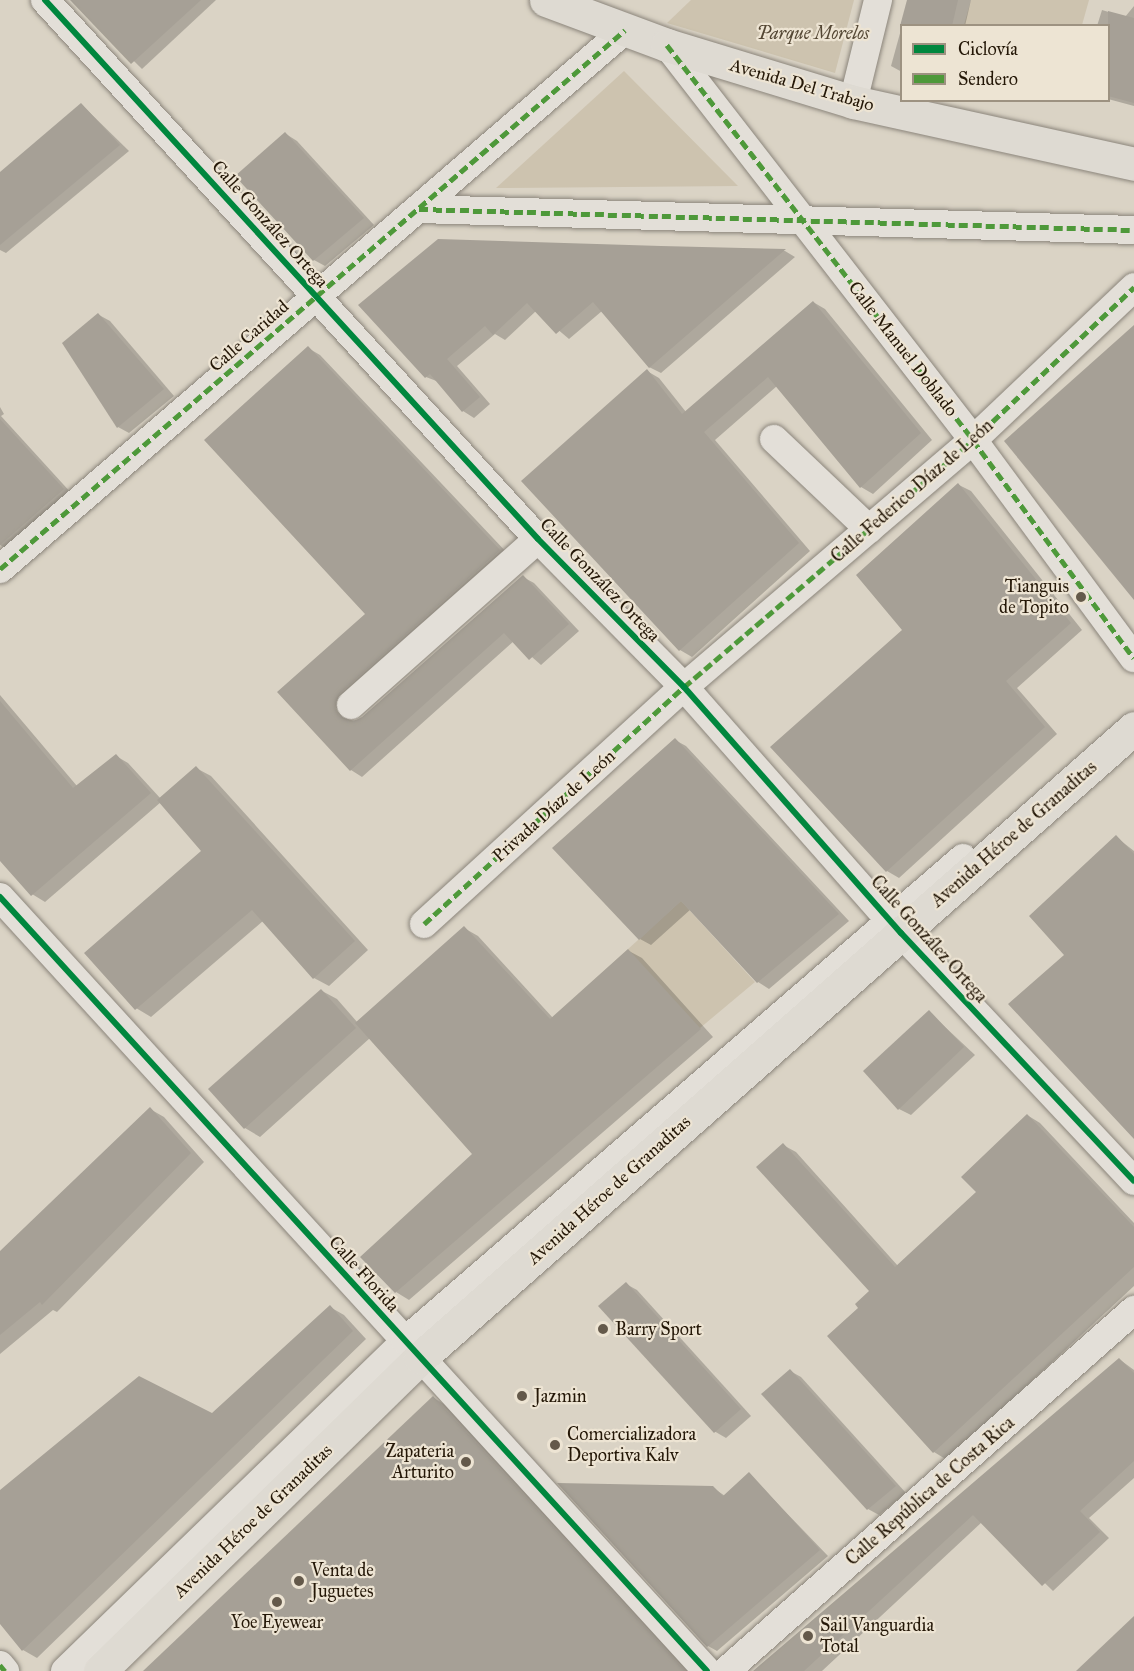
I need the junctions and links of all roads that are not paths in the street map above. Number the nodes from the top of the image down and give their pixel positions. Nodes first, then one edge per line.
1 (45, 0) edge
2 (546, 0) edge
3 (878, 0) edge
4 (625, 30) junction
5 (667, 45) junction
6 (853, 102) junction
7 (1134, 164) edge
8 (419, 209) junction
9 (801, 218) junction
10 (1134, 230) edge
11 (1134, 287) edge
12 (316, 297) junction
13 (774, 439) dead end
14 (973, 440) junction
15 (869, 529) junction
16 (538, 539) junction
17 (0, 569) edge
18 (1134, 658) edge
19 (684, 687) junction
20 (351, 705) dead end
21 (1134, 709) edge
22 (1134, 728) edge
23 (0, 897) edge
24 (424, 924) dead end
25 (896, 927) junction
26 (1134, 1181) edge
27 (1130, 1323) edge
28 (413, 1349) junction
29 (0, 1665) edge
30 (4, 1671) edge
31 (65, 1671) edge
32 (100, 1671) edge
33 (707, 1671) edge
34 (726, 1671) edge

1 - 12 street, Calle González Ortega
2 - 4 main road, Avenida Del Trabajo
3 - 6 street
4 - 5 main road, Avenida Del Trabajo
4 - 8 street, Calle Caridad
5 - 6 main road, Avenida Del Trabajo
5 - 9 street, Calle Manuel Doblado
6 - 7 main road, Avenida Del Trabajo
8 - 9 street
8 - 12 street, Calle Caridad
9 - 10 street
9 - 14 street, Calle Manuel Doblado
11 - 14 street, Calle Federico Díaz de León
12 - 16 street, Calle González Ortega
12 - 17 street, Calle Caridad
13 - 15 street
14 - 15 street, Calle Federico Díaz de León
14 - 18 street, Calle Manuel Doblado
15 - 19 street, Calle Federico Díaz de León
16 - 19 street, Calle González Ortega
16 - 20 street
19 - 24 street, Privada Díaz de León
19 - 25 street, Calle González Ortega
21 - 25 street
22 - 25 main road, Avenida Héroe de Granaditas
23 - 28 street, Calle Florida
25 - 26 street, Calle González Ortega
25 - 28 main road, Avenida Héroe de Granaditas
27 - 34 street, Calle República de Costa Rica
28 - 31 street
28 - 32 main road, Avenida Héroe de Granaditas
28 - 33 street, Calle Florida
29 - 30 street

